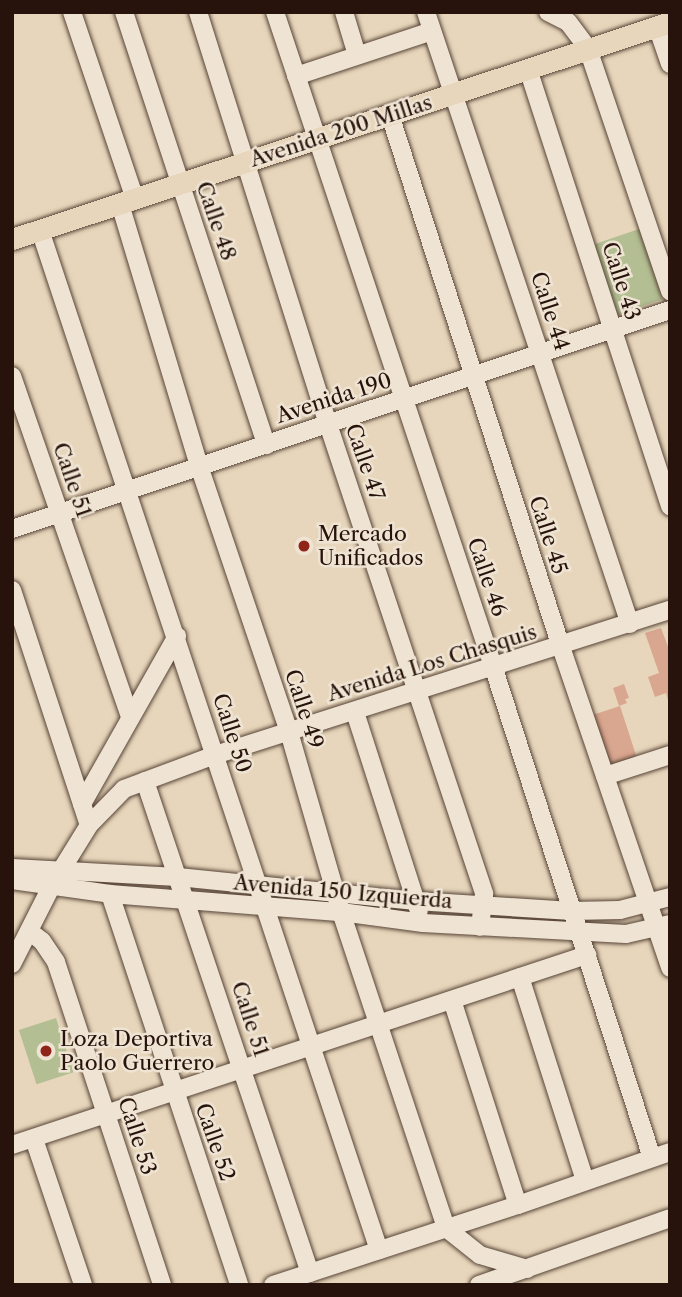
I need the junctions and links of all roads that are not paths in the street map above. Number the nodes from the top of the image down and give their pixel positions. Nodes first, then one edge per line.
1 (72, 12) edge
2 (124, 12) edge
3 (198, 12) edge
4 (275, 12) edge
5 (344, 12) edge
6 (426, 12) edge
7 (548, 12) edge
8 (663, 24) edge
9 (432, 31) junction
10 (589, 49) junction
11 (357, 55) junction
12 (670, 64) edge
13 (528, 69) junction
14 (296, 76) junction
15 (454, 93) junction
16 (390, 115) junction
17 (317, 139) junction
18 (244, 163) junction
19 (180, 184) junction
20 (127, 202) junction
21 (40, 230) junction
22 (12, 239) edge
23 (670, 291) edge
24 (670, 310) edge
25 (613, 329) junction
26 (540, 353) junction
27 (12, 376) edge
28 (472, 376) junction
29 (402, 399) junction
30 (328, 424) junction
31 (266, 445) junction
32 (199, 466) junction
33 (127, 490) junction
34 (670, 506) edge
35 (59, 513) junction
36 (12, 529) edge
37 (12, 590) edge
38 (670, 610) edge
39 (630, 624) junction
40 (177, 636) junction
41 (561, 647) junction
42 (493, 666) junction
43 (419, 691) junction
44 (355, 712) junction
45 (130, 717) junction
46 (289, 732) junction
47 (215, 755) junction
48 (670, 755) edge
49 (605, 776) junction
50 (145, 780) junction
51 (82, 804) junction
52 (89, 825) junction
53 (12, 850) edge
54 (16, 874) edge
55 (56, 877) junction
56 (178, 877) junction
57 (259, 884) junction
58 (335, 892) junction
59 (110, 894) junction
60 (670, 897) edge
61 (187, 901) junction
62 (416, 901) junction
63 (648, 904) junction
64 (483, 905) junction
65 (267, 907) junction
66 (572, 911) junction
67 (341, 912) junction
68 (423, 923) junction
69 (480, 927) junction
70 (663, 927) edge
71 (29, 930) junction
72 (578, 933) junction
73 (587, 955) junction
74 (12, 964) edge
75 (670, 968) edge
76 (520, 977) junction
77 (453, 1000) junction
78 (379, 1024) junction
79 (312, 1045) junction
80 (242, 1068) junction
81 (174, 1091) junction
82 (105, 1113) junction
83 (34, 1139) junction
84 (12, 1145) edge
85 (661, 1155) edge
86 (584, 1181) junction
87 (518, 1205) junction
88 (670, 1218) edge
89 (446, 1228) junction
90 (379, 1250) junction
91 (527, 1269) junction
92 (310, 1273) junction
93 (83, 1285) edge
94 (162, 1285) edge
95 (239, 1285) edge
96 (273, 1285) edge
97 (478, 1285) edge

1 - 20 street, Calle 49
2 - 19 street, Calle 48
3 - 18 street, Calle 47
4 - 14 street, Calle 46
5 - 11 street
6 - 9 street, Calle 44
7 - 10 street
8 - 10 main road, Avenida 200 Millas
8 - 12 street
9 - 11 street
9 - 15 street, Calle 44
10 - 13 main road, Avenida 200 Millas
10 - 23 street
11 - 14 street
13 - 15 main road, Avenida 200 Millas
13 - 25 street, Calle 43
14 - 17 street, Calle 46
15 - 16 main road, Avenida 200 Millas
15 - 26 street, Calle 44
16 - 17 main road, Avenida 200 Millas
16 - 28 street, Calle 45
17 - 18 main road, Avenida 200 Millas
17 - 29 street, Calle 46
18 - 19 main road, Avenida 200 Millas
18 - 30 street, Calle 47
19 - 20 main road, Avenida 200 Millas
19 - 31 street, Calle 48
20 - 21 main road, Avenida 200 Millas
20 - 32 street, Calle 49
21 - 22 main road, Avenida 200 Millas
21 - 33 street, Calle 50
24 - 25 street, Avenida 190
25 - 26 street, Avenida 190
25 - 34 street, Calle 43
26 - 28 street, Avenida 190
26 - 39 street, Calle 44
27 - 35 street, Calle 51
28 - 29 street, Avenida 190
28 - 41 street, Calle 45
29 - 30 street, Avenida 190
29 - 42 street, Calle 46
30 - 31 street, Avenida 190
30 - 43 street, Calle 47
31 - 32 street, Avenida 190
32 - 33 street, Avenida 190
32 - 46 street, Calle 49
33 - 35 street, Avenida 190
33 - 40 street, Calle 50
35 - 36 street, Avenida 190
35 - 45 street, Calle 51
37 - 51 street
38 - 39 street, Avenida Los Chasquis
39 - 41 street, Avenida Los Chasquis
40 - 45 street
40 - 47 street, Calle 50
41 - 42 street, Avenida Los Chasquis
41 - 49 street, Calle 45
42 - 43 street, Avenida Los Chasquis
42 - 66 street, Calle 46
43 - 44 street, Avenida Los Chasquis
43 - 64 street, Calle 47
44 - 46 street, Avenida Los Chasquis
44 - 62 street
45 - 51 street
46 - 47 street, Avenida Los Chasquis
46 - 58 street, Calle 49
47 - 50 street, Avenida Los Chasquis
47 - 57 street, Calle 50
48 - 49 street
49 - 63 street, Calle 45
50 - 52 street, Avenida Los Chasquis
50 - 56 street, Calle 51
51 - 52 street
52 - 55 street, Avenida Los Chasquis
53 - 54 street
54 - 55 street, Avenida 150 Izquierda
55 - 56 street, Avenida 150 Izquierda
55 - 59 street, Avenida 150 Izquierda
55 - 71 street, Avenida Los Chasquis
56 - 57 street, Avenida 150 Izquierda
56 - 61 street, Calle 51
57 - 58 street, Avenida 150 Izquierda
57 - 65 street, Calle 50
58 - 62 street, Avenida 150 Izquierda
58 - 67 street, Calle 49
59 - 61 street, Avenida 150 Izquierda
59 - 81 street, Calle 52
60 - 63 street, Avenida 150 Izquierda
61 - 65 street, Avenida 150 Izquierda
61 - 80 street, Calle 51
62 - 64 street, Avenida 150 Izquierda
62 - 68 street
63 - 66 street, Avenida 150 Izquierda
63 - 70 street, Calle 45
64 - 66 street, Avenida 150 Izquierda
64 - 69 street, Calle 47
65 - 67 street, Avenida 150 Izquierda
65 - 79 street, Calle 50
66 - 72 street, Calle 46
67 - 68 street, Avenida 150 Izquierda
67 - 78 street, Calle 49
68 - 69 street, Avenida 150 Izquierda
69 - 72 street, Avenida 150 Izquierda
70 - 72 street, Avenida 150 Izquierda
70 - 75 street, Calle 45
71 - 74 street, Avenida Los Chasquis
71 - 82 street, Calle 53
72 - 73 street, Calle 46
73 - 76 street
73 - 85 street, Calle 46
76 - 77 street
76 - 86 street
77 - 78 street
77 - 87 street
78 - 79 street
78 - 89 street, Calle 49
79 - 80 street
79 - 90 street, Calle 50
80 - 81 street
80 - 92 street, Calle 51
81 - 82 street
81 - 95 street, Calle 52
82 - 83 street
82 - 94 street, Calle 53
83 - 84 street
83 - 93 street
85 - 86 street
86 - 87 street
87 - 89 street
88 - 91 street
89 - 90 street
89 - 91 street
90 - 92 street
91 - 97 street
92 - 96 street

